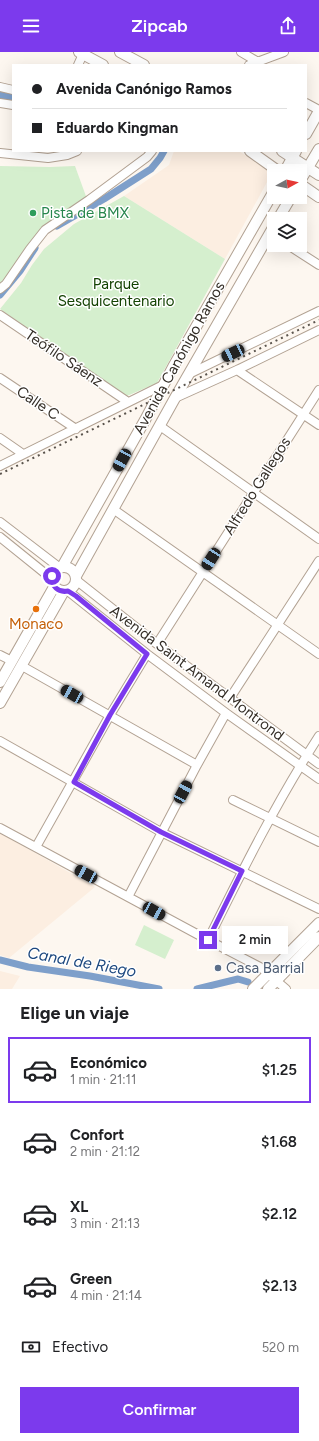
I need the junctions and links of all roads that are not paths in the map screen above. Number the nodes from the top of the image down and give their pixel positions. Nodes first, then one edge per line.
1 (120, 52) edge
2 (241, 52) edge
3 (284, 52) edge
4 (81, 53) edge
5 (78, 64) edge
6 (101, 64) edge
7 (142, 64) edge
8 (253, 64) edge
9 (0, 87) edge
10 (12, 90) edge
11 (0, 103) edge
12 (307, 104) edge
13 (12, 105) edge
14 (319, 110) edge
15 (307, 132) edge
16 (319, 149) edge
17 (74, 152) edge
18 (151, 152) edge
19 (251, 152) edge
20 (0, 153) edge
21 (294, 154) edge
22 (268, 164) edge
23 (289, 164) edge
24 (308, 168) junction
25 (319, 175) edge
26 (307, 188) edge
27 (319, 197) edge
28 (267, 202) edge
29 (267, 242) edge
30 (299, 252) edge
31 (319, 265) edge
32 (0, 289) edge
33 (319, 311) edge
34 (0, 315) edge
35 (319, 330) edge
36 (173, 367) junction
37 (237, 370) junction
38 (189, 374) junction
39 (0, 378) edge
40 (163, 385) junction
41 (319, 390) edge
42 (175, 398) junction
43 (128, 402) junction
44 (303, 415) junction
45 (319, 425) edge
46 (160, 426) junction
47 (76, 429) junction
48 (0, 438) edge
49 (23, 454) junction
50 (0, 466) edge
51 (254, 493) junction
52 (113, 509) junction
53 (0, 522) edge
54 (0, 537) edge
55 (319, 539) edge
56 (319, 561) edge
57 (61, 567) junction
58 (202, 572) junction
59 (76, 578) junction
60 (53, 583) junction
61 (66, 591) junction
62 (278, 625) junction
63 (158, 644) junction
64 (147, 654) junction
65 (319, 654) edge
66 (0, 655) edge
67 (12, 661) junction
68 (22, 666) junction
69 (0, 682) edge
70 (230, 698) junction
71 (0, 703) edge
72 (226, 713) junction
73 (110, 715) junction
74 (319, 736) edge
75 (0, 741) edge
76 (306, 756) junction
77 (319, 764) edge
78 (197, 765) junction
79 (300, 766) junction
80 (319, 779) edge
81 (74, 782) junction
82 (233, 800) dead end
83 (270, 818) junction
84 (0, 828) edge
85 (161, 832) junction
86 (319, 842) edge
87 (36, 847) junction
88 (242, 871) junction
89 (128, 897) junction
90 (319, 909) edge
91 (319, 923) edge
92 (319, 937) edge
93 (208, 940) junction
94 (268, 973) junction
95 (276, 981) junction
96 (253, 989) edge
97 (268, 989) edge
98 (286, 989) edge

1 - 7 main road
2 - 8 street
3 - 8 street
4 - 5 street
4 - 6 main road
9 - 10 street
11 - 13 street
12 - 14 street
14 - 15 main road
16 - 24 main road
17 - 20 street
18 - 32 street
19 - 22 main road
21 - 23 main road
21 - 24 main road
24 - 25 main road
26 - 27 main road
28 - 36 main road, Avenida Canónigo Ramos
29 - 38 main road, Avenida Canónigo Ramos
30 - 31 street
33 - 38 street
34 - 43 street, Teófilo Sáenz
35 - 37 street
36 - 38 main road
36 - 40 main road, Avenida Canónigo Ramos
37 - 42 street
37 - 44 street
38 - 42 main road, Avenida Canónigo Ramos
39 - 47 street, Calle C
40 - 43 street
40 - 57 main road, Avenida Canónigo Ramos
41 - 44 street, Alfredo Gallegos
42 - 46 main road, Avenida Canónigo Ramos
43 - 47 street
44 - 45 street
44 - 51 street, Alfredo Gallegos
46 - 51 street
46 - 52 main road, Avenida Canónigo Ramos
47 - 49 street
48 - 49 street
49 - 50 street
51 - 55 street
51 - 58 street, Alfredo Gallegos
52 - 58 street
52 - 59 main road, Avenida Canónigo Ramos
53 - 57 street
54 - 60 street
56 - 62 street
57 - 59 main road
57 - 60 main road, Avenida Canónigo Ramos
58 - 62 street
58 - 63 street, Alfredo Gallegos
59 - 61 main road, Avenida Canónigo Ramos
59 - 63 street, Avenida Saint Amand Montrond
60 - 61 main road
60 - 67 main road, Avenida Canónigo Ramos
61 - 64 street, Avenida Saint Amand Montrond
61 - 68 main road, Avenida Canónigo Ramos
62 - 65 street
62 - 70 street
63 - 70 street, Avenida Saint Amand Montrond
64 - 72 street, Avenida Saint Amand Montrond
64 - 73 street
66 - 67 street
67 - 69 main road, Avenida Canónigo Ramos
68 - 71 main road, Avenida Canónigo Ramos
68 - 73 street
70 - 76 street, Avenida Saint Amand Montrond
72 - 78 street
72 - 79 street, Avenida Saint Amand Montrond
73 - 78 street
73 - 81 street
74 - 76 street
75 - 81 street
76 - 77 street, Avenida Saint Amand Montrond
76 - 79 street
78 - 85 street
79 - 80 street, Avenida Saint Amand Montrond
79 - 83 street
81 - 85 street
81 - 87 street
82 - 83 street
83 - 86 street
83 - 88 street
84 - 87 street
85 - 88 street
85 - 89 street
87 - 89 street
88 - 90 street
88 - 93 street
89 - 93 street
91 - 94 main road
92 - 95 main road
93 - 94 street
94 - 95 street
94 - 96 main road
95 - 97 main road
95 - 98 street

